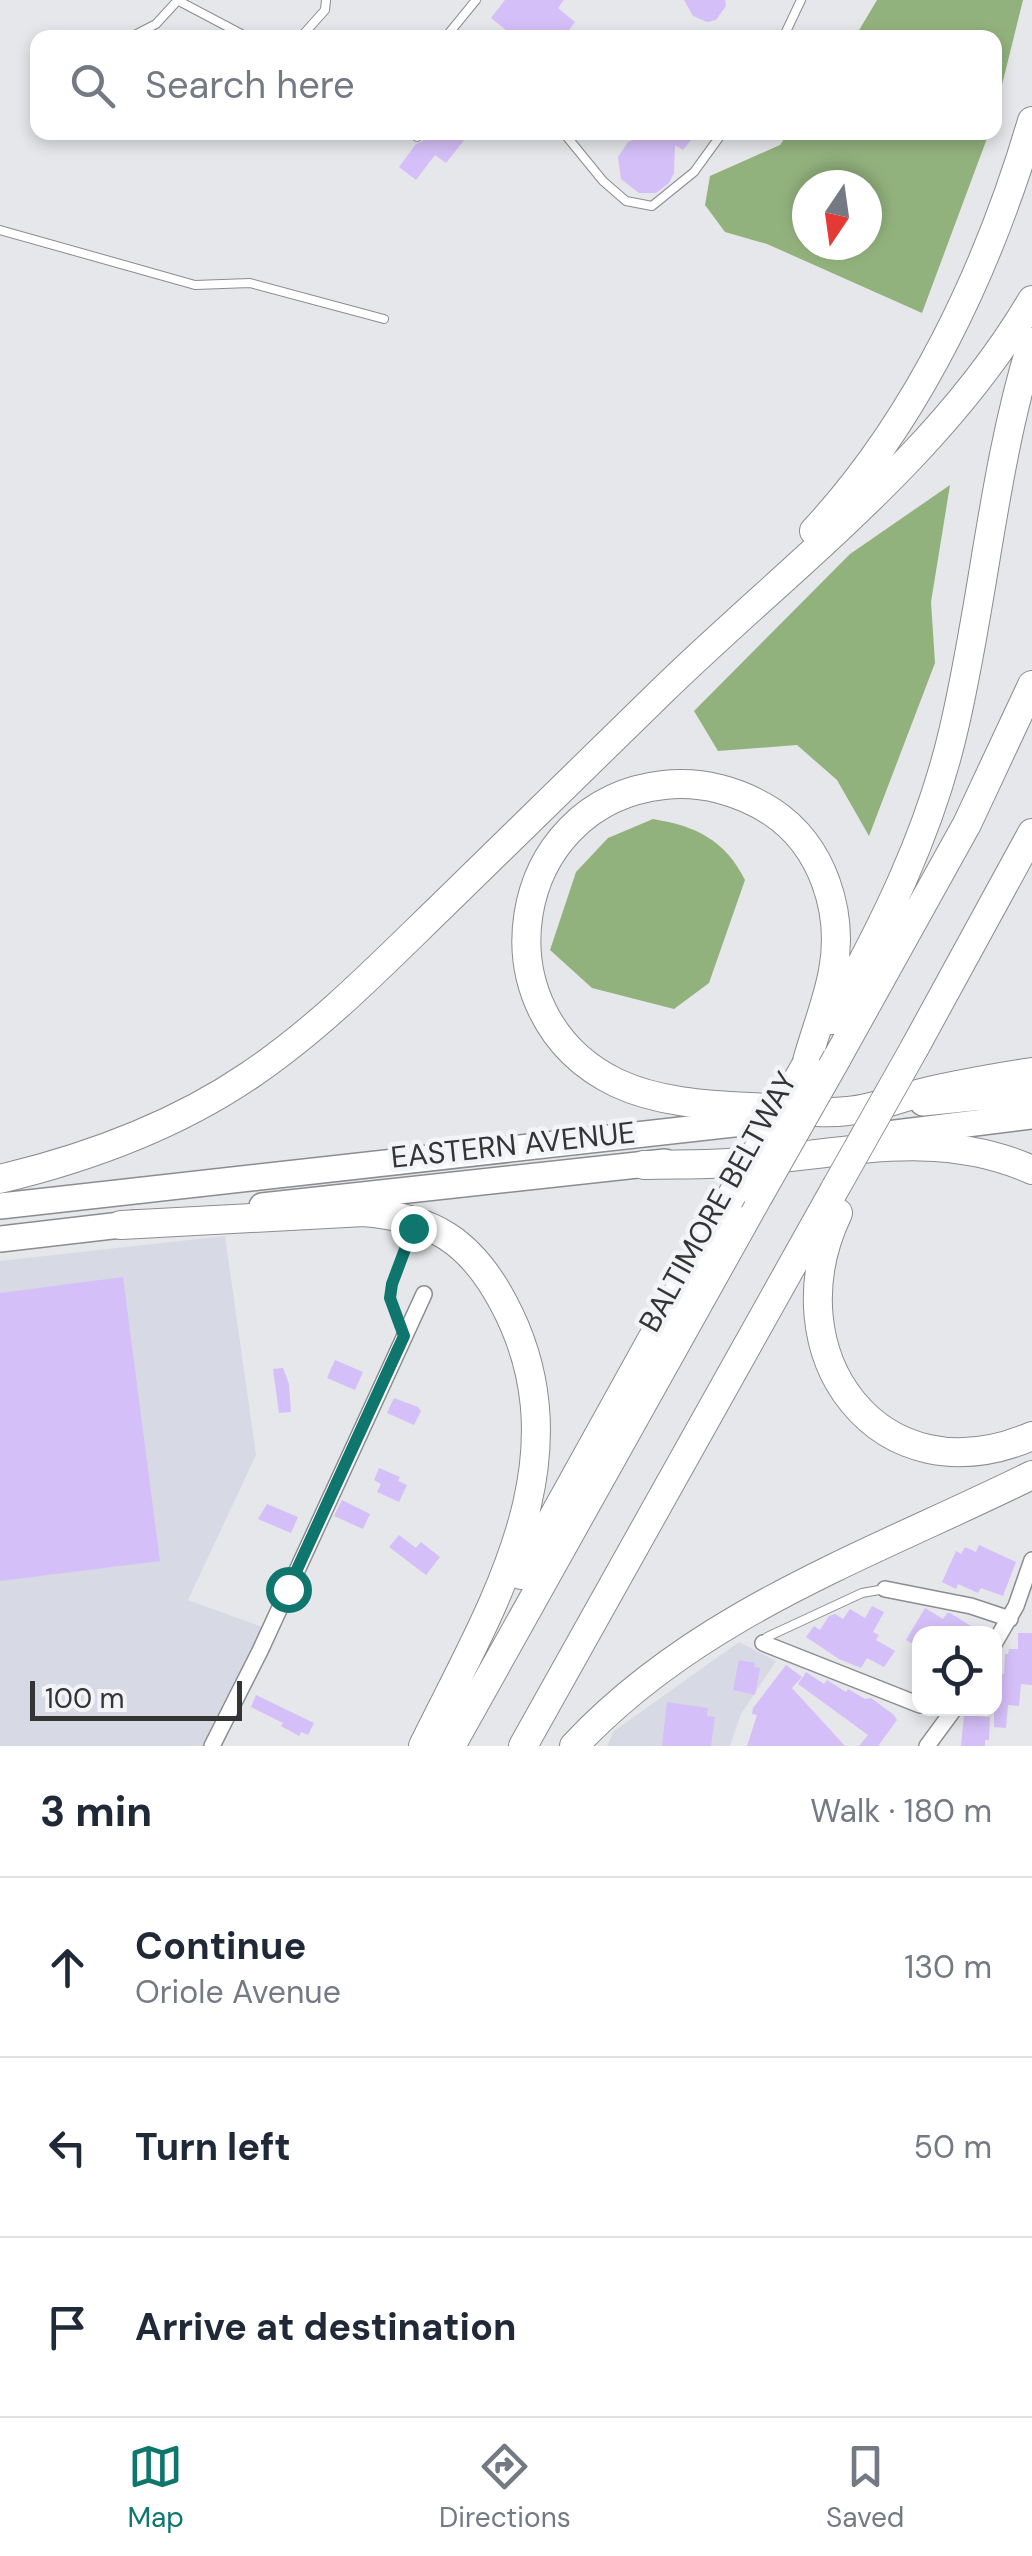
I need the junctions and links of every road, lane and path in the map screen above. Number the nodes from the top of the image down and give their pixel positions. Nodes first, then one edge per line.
1 (177, 0) edge
2 (326, 0) edge
3 (476, 0) edge
4 (801, 0) edge
5 (144, 30) edge
6 (234, 30) edge
7 (307, 30) edge
8 (451, 30) edge
9 (786, 30) edge
10 (1032, 121) edge
11 (570, 140) edge
12 (717, 140) edge
13 (0, 230) edge
14 (1032, 300) edge
15 (384, 319) dead end
16 (1032, 342) edge
17 (685, 668) junction
18 (1032, 685) edge
19 (1032, 833) edge
20 (1032, 868) edge
21 (974, 943) junction
22 (806, 1065) junction
23 (1032, 1072) edge
24 (1032, 1092) edge
25 (847, 1112) junction
26 (1032, 1116) edge
27 (644, 1164) junction
28 (1032, 1170) edge
29 (0, 1179) edge
30 (844, 1186) junction
31 (138, 1191) junction
32 (0, 1206) edge
33 (0, 1221) edge
34 (121, 1225) junction
35 (413, 1228) dead end
36 (0, 1239) edge
37 (424, 1294) dead end
38 (404, 1336) junction
39 (1032, 1436) edge
40 (1032, 1475) edge
41 (1032, 1560) edge
42 (885, 1589) joint
43 (1010, 1619) junction
44 (1002, 1632) edge
45 (763, 1643) joint
46 (912, 1702) edge
47 (950, 1716) edge
48 (212, 1746) edge
49 (424, 1746) edge
50 (450, 1746) edge
51 (523, 1746) edge
52 (574, 1746) edge
53 (927, 1746) edge

1 - 5 lane
1 - 6 lane
2 - 7 lane
3 - 8 lane
4 - 9 lane
10 - 17 highway
11 - 12 lane
13 - 15 lane
14 - 17 highway
16 - 22 highway
17 - 29 highway
18 - 50 highway, BALTIMORE BELTWAY, bridge
19 - 21 highway
20 - 21 highway
21 - 30 highway, bridge
22 - 25 highway
22 - 49 highway, bridge
23 - 25 highway
24 - 25 main road, EASTERN AVENUE
25 - 31 main road, EASTERN AVENUE
26 - 27 main road, EASTERN AVENUE
27 - 28 highway
27 - 34 main road, EASTERN AVENUE
30 - 39 highway
30 - 51 highway
31 - 32 main road, EASTERN AVENUE
31 - 33 main road
34 - 36 main road, EASTERN AVENUE
34 - 49 highway
35 - 38 path
37 - 38 street
38 - 48 street
40 - 52 highway
41 - 43 street
42 - 43 street
42 - 45 lane
43 - 44 street
45 - 46 street
47 - 53 street

